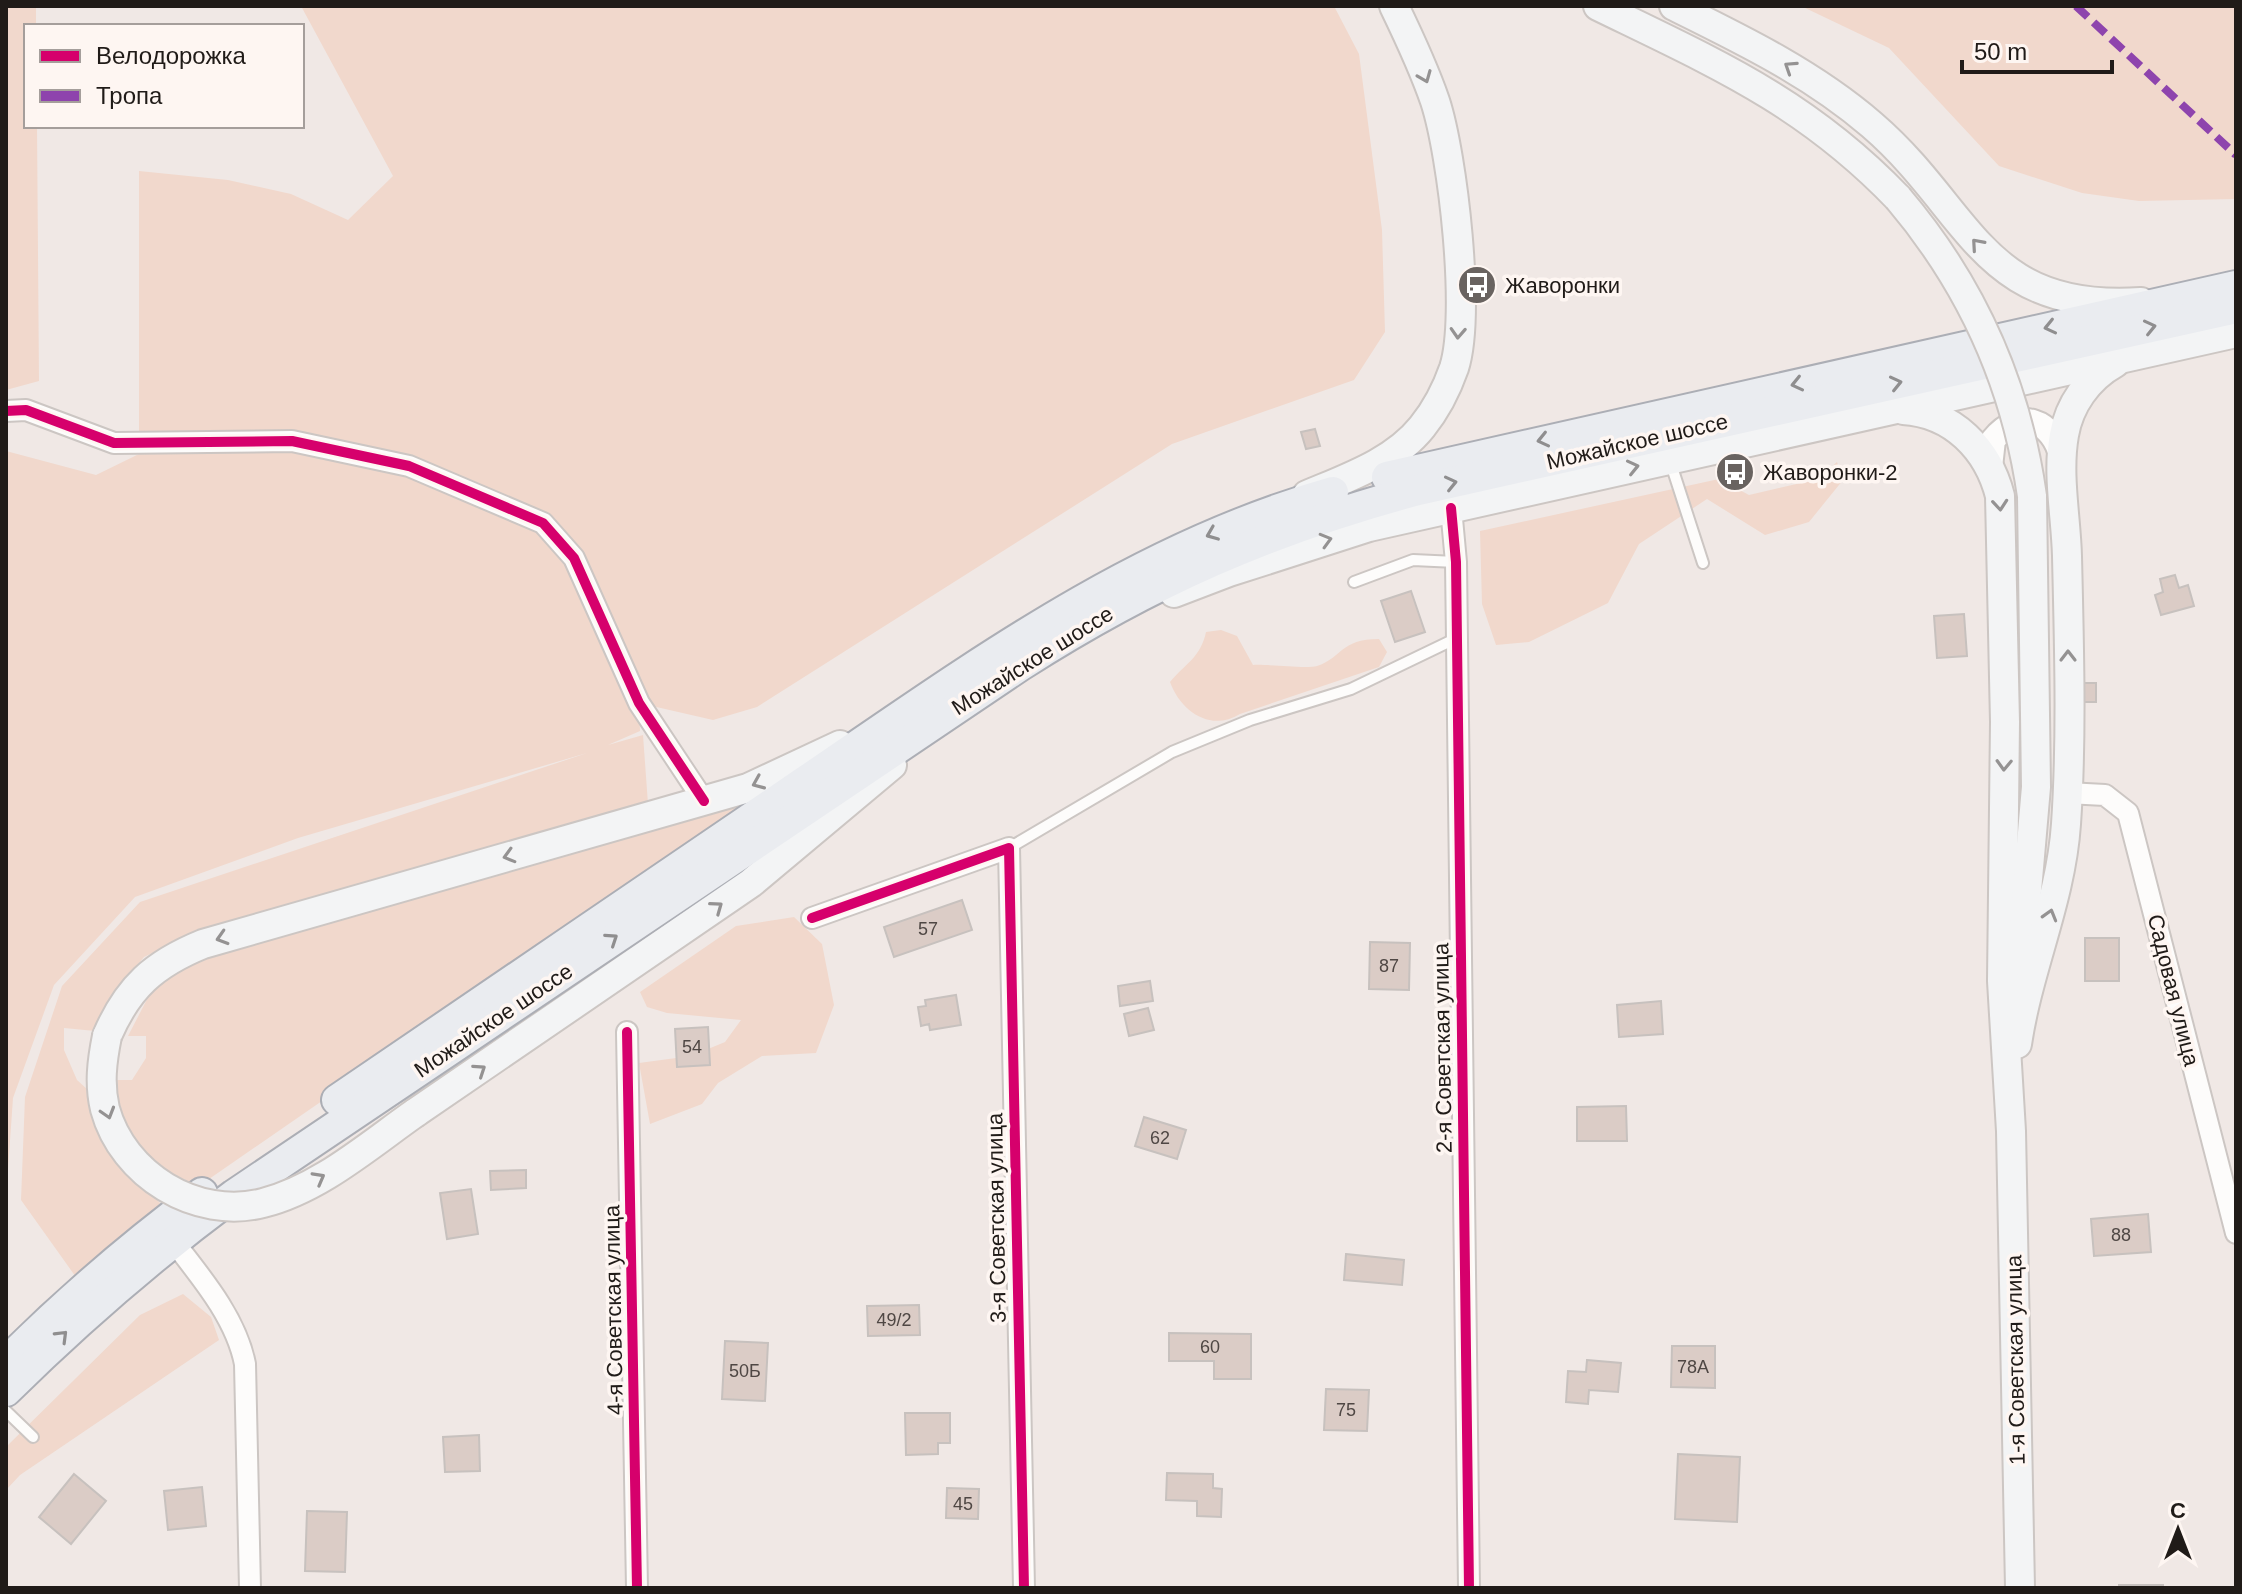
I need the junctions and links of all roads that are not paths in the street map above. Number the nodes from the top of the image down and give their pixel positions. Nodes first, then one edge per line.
1 (1394, 6) edge
2 (1598, 6) edge
3 (1674, 6) edge
4 (2236, 286) edge
5 (2178, 299) junction
6 (2236, 308) edge
7 (2236, 333) edge
8 (2126, 356) junction
9 (1890, 409) junction
10 (6, 411) edge
11 (2062, 458) junction
12 (1670, 459) junction
13 (1990, 467) junction
14 (1451, 508) junction
15 (1254, 517) junction
16 (1456, 562) junction
17 (1703, 563) dead end
18 (1354, 582) dead end
19 (1457, 638) junction
20 (1021, 665) junction
21 (956, 694) junction
22 (2067, 793) junction
23 (704, 801) junction
24 (1009, 848) junction
25 (812, 918) dead end
26 (627, 1032) dead end
27 (2013, 1072) junction
28 (2011, 1131) junction
29 (2236, 1233) edge
30 (173, 1241) junction
31 (6, 1362) edge
32 (6, 1391) edge
33 (6, 1411) edge
34 (33, 1437) dead end
35 (250, 1588) edge
36 (637, 1588) edge
37 (1024, 1588) edge
38 (1469, 1588) edge
39 (2020, 1588) edge

1 -> 15 main road
2 - 27 main road, bridge
5 -> 3 main road
4 - 5 main road, Можайское шоссе
5 -> 15 main road, Можайское шоссе
20 -> 6 main road, Можайское шоссе
7 - 8 main road
8 - 9 main road
8 - 11 main road
9 - 12 main road
9 - 13 main road
10 - 23 street
11 - 13 street
22 -> 11 main road
14 -> 12 main road
12 - 17 lane
13 -> 28 main road
14 - 16 street, 2-я Советская улица
20 -> 14 main road
15 -> 21 main road, Можайское шоссе
16 - 18 lane
16 - 19 street, 2-я Советская улица
19 - 24 lane
19 - 38 street, 2-я Советская улица
20 - 21 main road, Можайское шоссе
21 -> 23 main road
23 -> 21 main road, bridge
30 -> 21 main road, Можайское шоссе
21 - 31 main road, Можайское шоссе
27 -> 22 main road
22 - 29 street, Садовая улица
24 - 25 street
24 - 37 street, 3-я Советская улица
26 - 36 street, 4-я Советская улица
27 - 28 main road
28 - 39 main road, 1-я Советская улица
32 -> 30 main road, Можайское шоссе
30 - 35 street
33 - 34 lane

